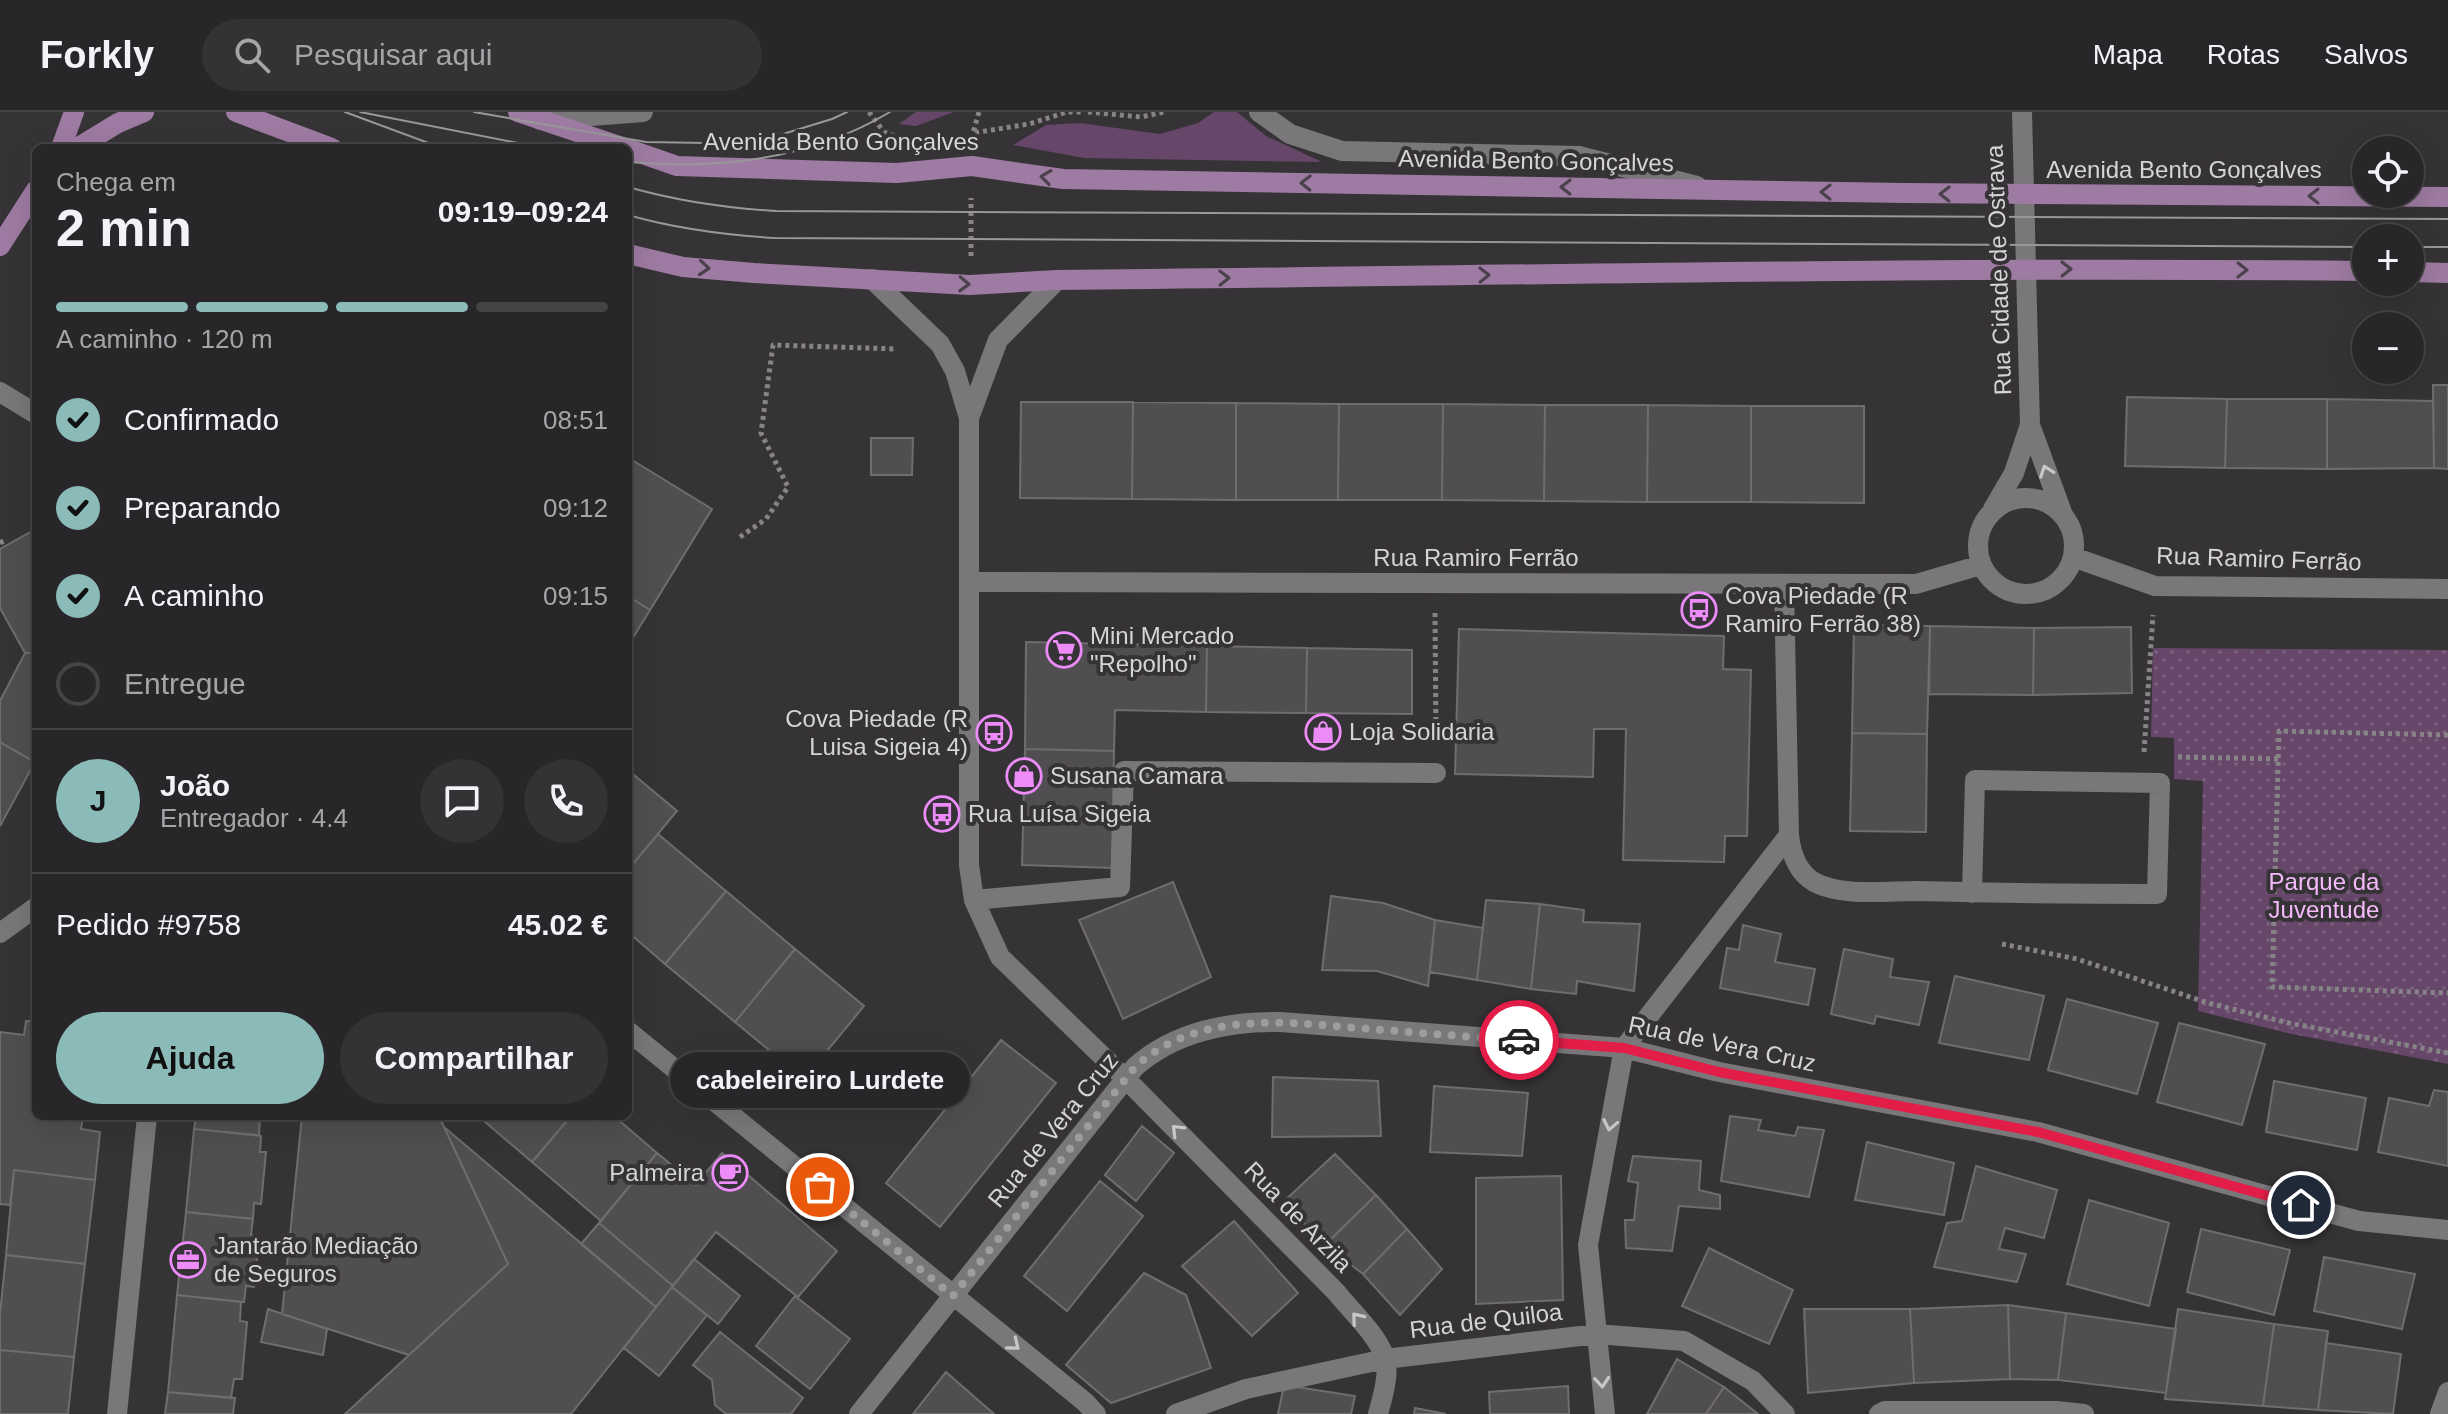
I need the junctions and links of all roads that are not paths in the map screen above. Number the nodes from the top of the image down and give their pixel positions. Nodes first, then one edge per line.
1 (74, 112) edge
2 (144, 112) edge
3 (236, 112) edge
4 (518, 112) edge
5 (643, 112) edge
6 (1259, 112) edge
7 (2022, 112) edge
8 (540, 120) junction
9 (62, 144) edge
10 (84, 144) edge
11 (321, 144) edge
12 (611, 144) edge
13 (632, 151) edge
14 (1713, 189) junction
15 (32, 196) edge
16 (2448, 197) edge
17 (0, 246) edge
18 (632, 255) edge
19 (2352, 271) edge
20 (2424, 272) edge
21 (2448, 273) edge
22 (872, 279) junction
23 (1057, 280) junction
24 (0, 392) edge
25 (32, 412) edge
26 (969, 418) junction
27 (2030, 425) junction
28 (1993, 510) junction
29 (2063, 515) junction
30 (2073, 557) junction
31 (1981, 565) junction
32 (969, 582) junction
33 (1784, 585) junction
34 (2448, 589) edge
35 (1436, 773) road end
36 (1789, 835) junction
37 (1972, 893) junction
38 (974, 900) junction
39 (32, 910) edge
40 (0, 933) edge
41 (632, 1034) edge
42 (1624, 1048) junction
43 (1126, 1079) junction
44 (147, 1120) edge
45 (2448, 1230) edge
46 (953, 1296) junction
47 (1597, 1334) junction
48 (1385, 1359) junction
49 (2448, 1392) edge
50 (117, 1414) edge
51 (859, 1414) edge
52 (1096, 1414) edge
53 (1176, 1414) edge
54 (1378, 1414) edge
55 (1605, 1414) edge
56 (1785, 1414) edge
57 (1879, 1414) edge
58 (2084, 1414) edge
59 (2440, 1414) edge

1 - 9 main road
2 - 10 main road
3 - 11 main road
4 - 8 main road, Avenida Bento Gonçalves
5 - 8 street
6 - 14 street
7 - 27 street, Rua Cidade de Ostrava
8 - 12 main road, Avenida Bento Gonçalves
14 -> 13 main road, Avenida Bento Gonçalves
16 -> 14 main road, Avenida Bento Gonçalves
15 - 17 main road
18 -> 22 main road
23 -> 19 main road
20 - 21 main road
22 -> 23 main road
22 - 26 street
23 - 26 street
24 - 25 street
26 - 32 street
27 - 28 street, Rua Cidade de Ostrava
29 -> 27 street, Rua Cidade de Ostrava
28 - 29 street
28 - 31 street
29 - 30 street
30 - 31 street
30 - 34 street, Rua Ramiro Ferrão
31 - 33 street, Rua Ramiro Ferrão
32 - 33 street, Rua Ramiro Ferrão
32 - 38 street
33 - 36 street
35 - 38 street
36 - 37 street
36 - 42 street
37 - 37 street
38 - 43 street
39 - 40 street
41 - 46 street
42 - 43 street, Rua de Vera Cruz
42 - 45 street, Rua de Vera Cruz
42 -> 47 street
43 - 46 street, Rua de Vera Cruz
48 -> 43 street, Rua de Arzila
44 - 50 street
46 - 51 street, Rua de Vera Cruz
46 -> 52 street
47 - 48 street, Rua de Quiloa
47 -> 55 street
47 - 56 street, Rua de Quiloa
48 - 53 street, Rua de Quiloa
48 - 54 street
49 - 59 street
57 - 58 street

